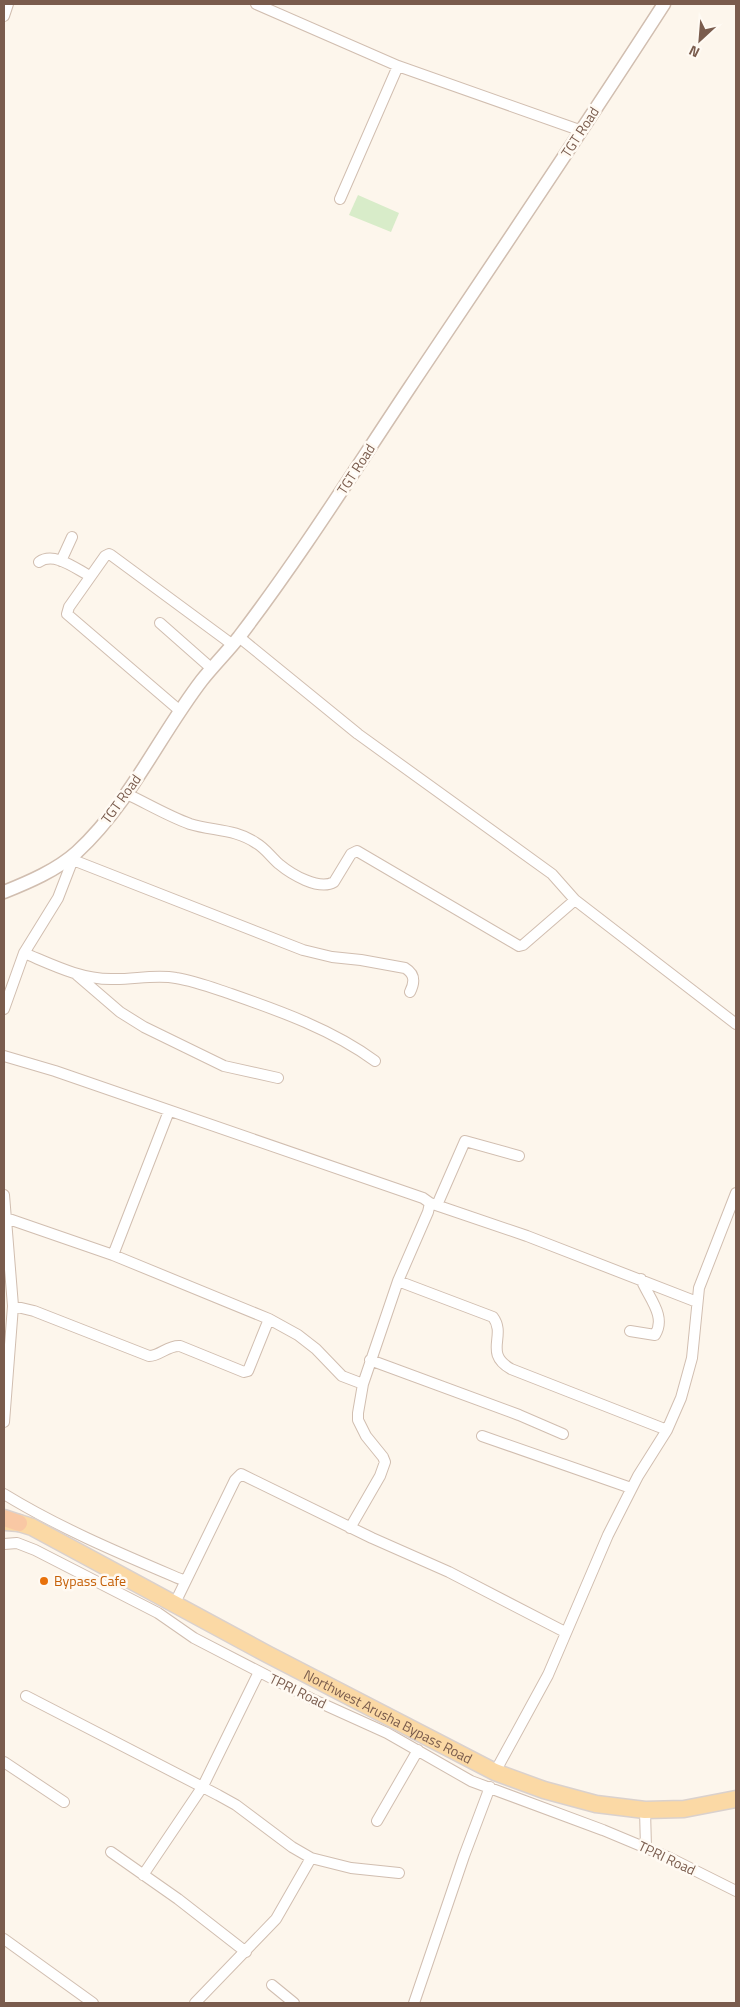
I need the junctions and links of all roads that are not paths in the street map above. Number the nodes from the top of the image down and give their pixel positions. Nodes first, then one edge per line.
1 (8, 4) edge
2 (256, 4) edge
3 (664, 4) edge
4 (4, 16) edge
5 (398, 66) junction
6 (582, 131) junction
7 (340, 199) dead end
8 (72, 537) dead end
9 (61, 561) junction
10 (39, 562) dead end
11 (90, 576) junction
12 (160, 622) dead end
13 (236, 641) junction
14 (211, 668) junction
15 (179, 710) junction
16 (127, 794) junction
17 (74, 857) junction
18 (4, 892) edge
19 (575, 900) junction
20 (24, 953) junction
21 (76, 974) junction
22 (410, 992) dead end
23 (4, 1009) edge
24 (736, 1024) edge
25 (4, 1056) edge
26 (375, 1061) dead end
27 (278, 1078) dead end
28 (169, 1110) junction
29 (519, 1156) dead end
30 (736, 1193) edge
31 (4, 1195) edge
32 (433, 1204) junction
33 (6, 1218) junction
34 (113, 1255) junction
35 (641, 1279) junction
36 (398, 1280) junction
37 (697, 1302) junction
38 (13, 1306) junction
39 (269, 1319) junction
40 (630, 1331) dead end
41 (370, 1360) junction
42 (362, 1384) junction
43 (4, 1422) edge
44 (667, 1430) junction
45 (563, 1434) dead end
46 (482, 1436) dead end
47 (631, 1488) junction
48 (4, 1494) edge
49 (9, 1526) edge
50 (350, 1528) junction
51 (4, 1544) edge
52 (185, 1581) junction
53 (174, 1605) junction
54 (565, 1632) junction
55 (259, 1672) junction
56 (26, 1696) dead end
57 (418, 1750) junction
58 (4, 1762) edge
59 (493, 1779) junction
60 (203, 1786) junction
61 (736, 1798) edge
62 (64, 1802) dead end
63 (645, 1810) junction
64 (377, 1821) dead end
65 (646, 1848) junction
66 (111, 1852) dead end
67 (311, 1858) junction
68 (399, 1873) dead end
69 (143, 1875) junction
70 (736, 1891) edge
71 (6, 1944) edge
72 (246, 1952) junction
73 (272, 1985) dead end
74 (92, 2003) edge
75 (195, 2003) edge
76 (294, 2003) edge
77 (414, 2003) edge

1 - 4 street
2 - 5 street
3 - 6 street, TGT Road
5 - 6 street
5 - 7 street
6 - 13 street, TGT Road
8 - 9 street
9 - 10 street
9 - 11 street
11 - 13 street
11 - 15 street
12 - 14 street
13 - 14 street, TGT Road
13 - 19 street
14 - 15 street, TGT Road
15 - 16 street, TGT Road
16 - 17 street, TGT Road
16 - 19 street
17 - 18 street, TGT Road
17 - 20 street
17 - 22 street
19 - 24 street
20 - 21 street
20 - 23 street
21 - 26 street
21 - 27 street
25 - 28 street
28 - 32 street
28 - 34 street
29 - 32 street
30 - 37 street
31 - 33 street
32 - 35 street
32 - 36 street
33 - 34 street
33 - 38 street
34 - 39 street
35 - 37 street
35 - 40 street
36 - 41 street
36 - 44 street
37 - 44 street
38 - 39 street
38 - 43 street
39 - 42 street
41 - 42 street
41 - 45 street
42 - 50 street
44 - 47 street
46 - 47 street
47 - 54 street
48 - 52 street
49 - 53 main road, Northwest Arusha Bypass Road
50 - 52 street
50 - 54 street
51 - 55 street, TPRI Road
52 - 53 street
53 - 59 main road, Northwest Arusha Bypass Road
54 - 59 street
55 - 57 street, TPRI Road
55 - 60 street
56 - 60 street
57 - 59 street, TPRI Road
57 - 64 street
58 - 62 street
59 - 63 main road, Northwest Arusha Bypass Road
59 - 65 street, TPRI Road
59 - 77 street
60 - 67 street
60 - 69 street
61 - 63 main road, Northwest Arusha Bypass Road
63 - 65 street
65 - 70 street, TPRI Road
66 - 69 street
67 - 68 street
67 - 72 street
69 - 72 street
71 - 74 street
72 - 75 street
73 - 76 street

